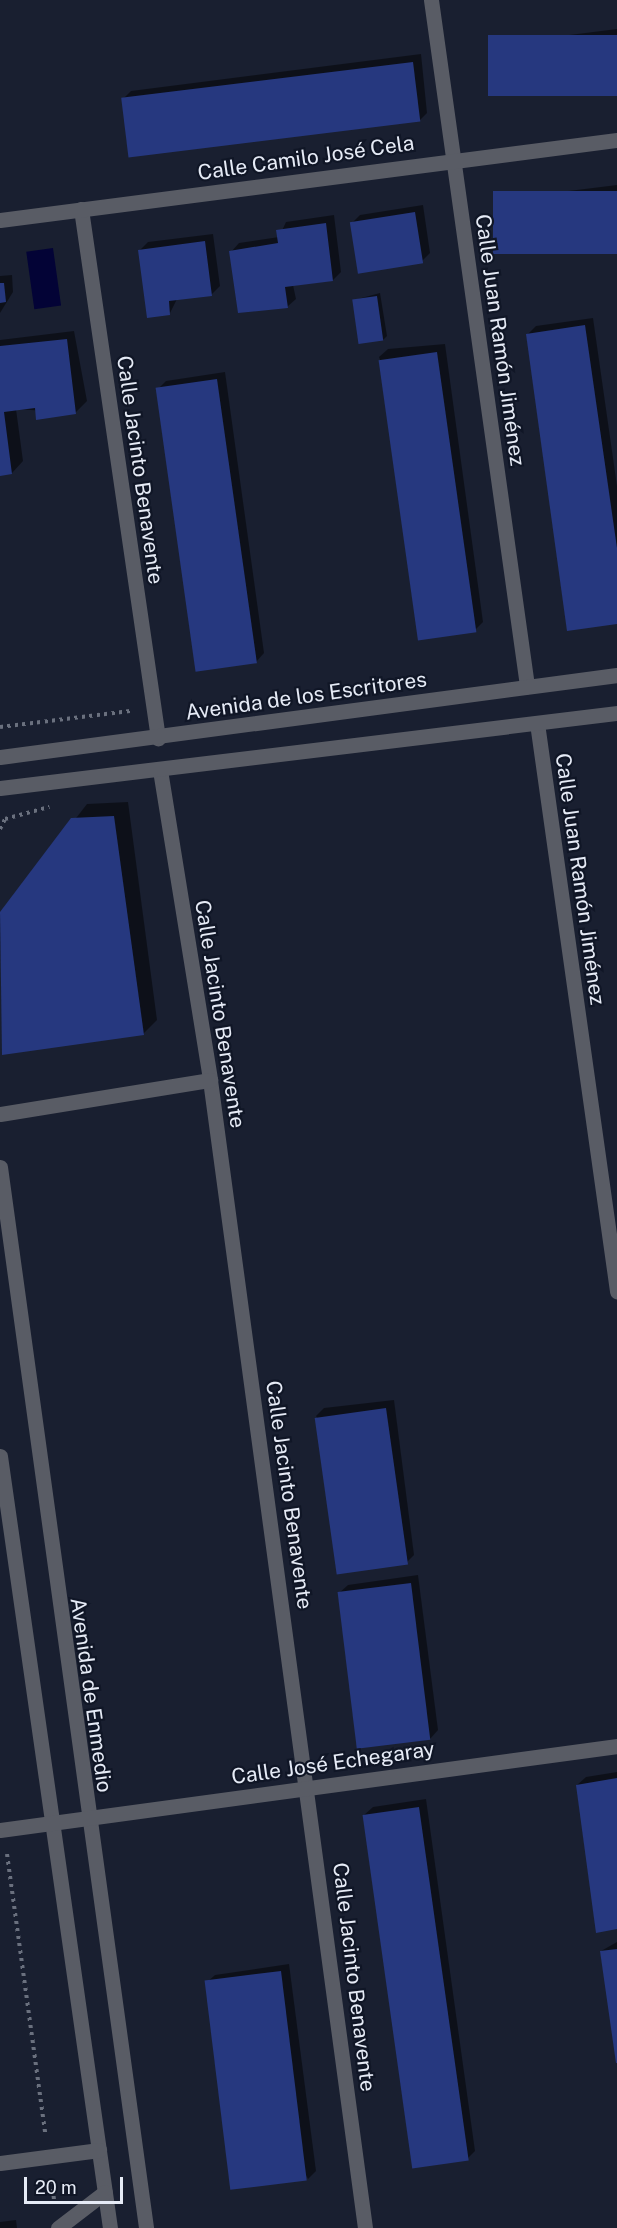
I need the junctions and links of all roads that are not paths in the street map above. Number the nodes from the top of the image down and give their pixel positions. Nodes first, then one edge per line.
1 (431, 0) edge
2 (617, 140) edge
3 (453, 160) junction
4 (81, 209) junction
5 (0, 220) edge
6 (617, 675) edge
7 (527, 686) junction
8 (617, 713) edge
9 (537, 723) junction
10 (158, 738) junction
11 (0, 757) edge
12 (160, 770) junction
13 (0, 788) edge
14 (210, 1080) junction
15 (0, 1114) edge
16 (0, 1167) edge
17 (617, 1291) edge
18 (0, 1456) edge
19 (3, 1493) edge
20 (617, 1746) edge
21 (309, 1787) junction
22 (86, 1818) junction
23 (54, 1823) junction
24 (2, 1830) edge
25 (99, 2150) junction
26 (0, 2163) edge
27 (105, 2192) junction
28 (58, 2228) edge
29 (110, 2228) edge
30 (146, 2228) edge
31 (365, 2228) edge

1 - 3 street, Calle Juan Ramón Jiménez
2 - 3 street, Calle Camilo José Cela
3 - 4 street, Calle Camilo José Cela
3 - 7 street, Calle Juan Ramón Jiménez
4 - 5 street, Calle Camilo José Cela
4 - 10 street, Calle Jacinto Benavente
6 - 7 street, Avenida de los Escritores
7 - 10 street, Avenida de los Escritores
8 - 9 street
9 - 12 street
9 - 17 street, Calle Juan Ramón Jiménez
10 - 11 street, Avenida de los Escritores
12 - 13 street
12 - 14 street, Calle Jacinto Benavente
14 - 15 street
14 - 21 street, Calle Jacinto Benavente
16 - 22 street, Avenida de Enmedio
18 - 19 street
19 - 23 street
20 - 21 street, Calle José Echegaray
21 - 22 street, Calle José Echegaray
21 - 31 street, Calle Jacinto Benavente
22 - 23 street, Calle José Echegaray
22 - 30 street, Avenida de Enmedio
23 - 24 street, Calle José Echegaray
23 - 25 street
25 - 26 street
25 - 27 street
27 - 28 street
27 - 29 street

